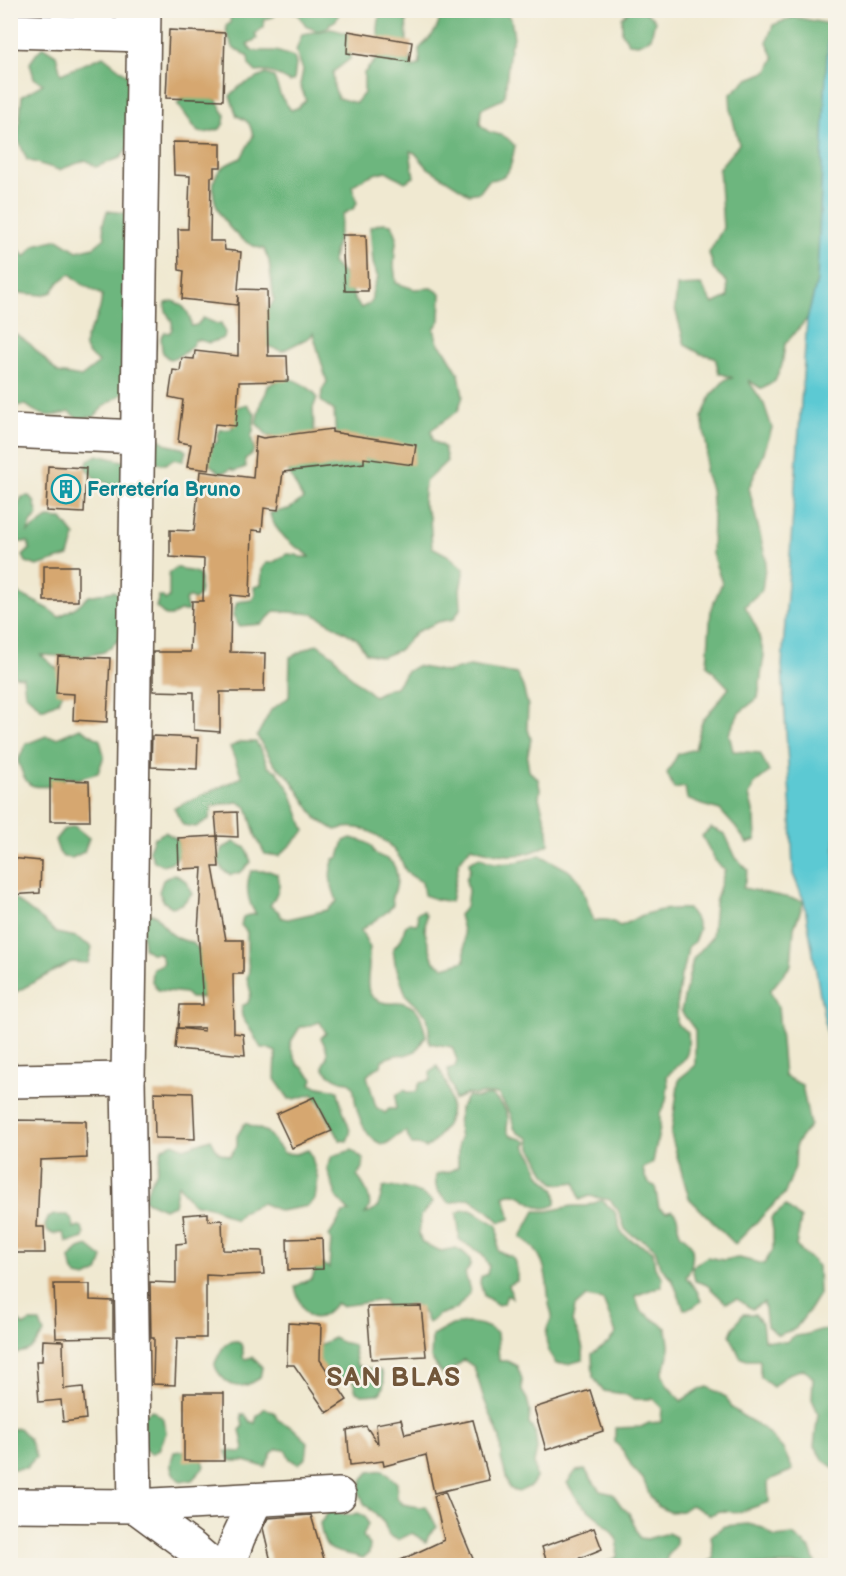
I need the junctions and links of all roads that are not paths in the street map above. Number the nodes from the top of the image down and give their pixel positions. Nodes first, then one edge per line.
1 (144, 23) edge
2 (10, 31) edge
3 (10, 431) edge
4 (137, 437) junction
5 (128, 1079) junction
6 (10, 1081) edge
7 (339, 1495) dead end
8 (256, 1500) junction
9 (10, 1505) edge
10 (135, 1506) junction
11 (213, 1566) edge
12 (228, 1566) edge

1 - 2 street
1 - 4 street
3 - 4 street
4 - 5 street
5 - 6 street
5 - 10 street
7 - 8 street
8 - 10 street
8 - 12 street
9 - 10 street
10 - 11 street

